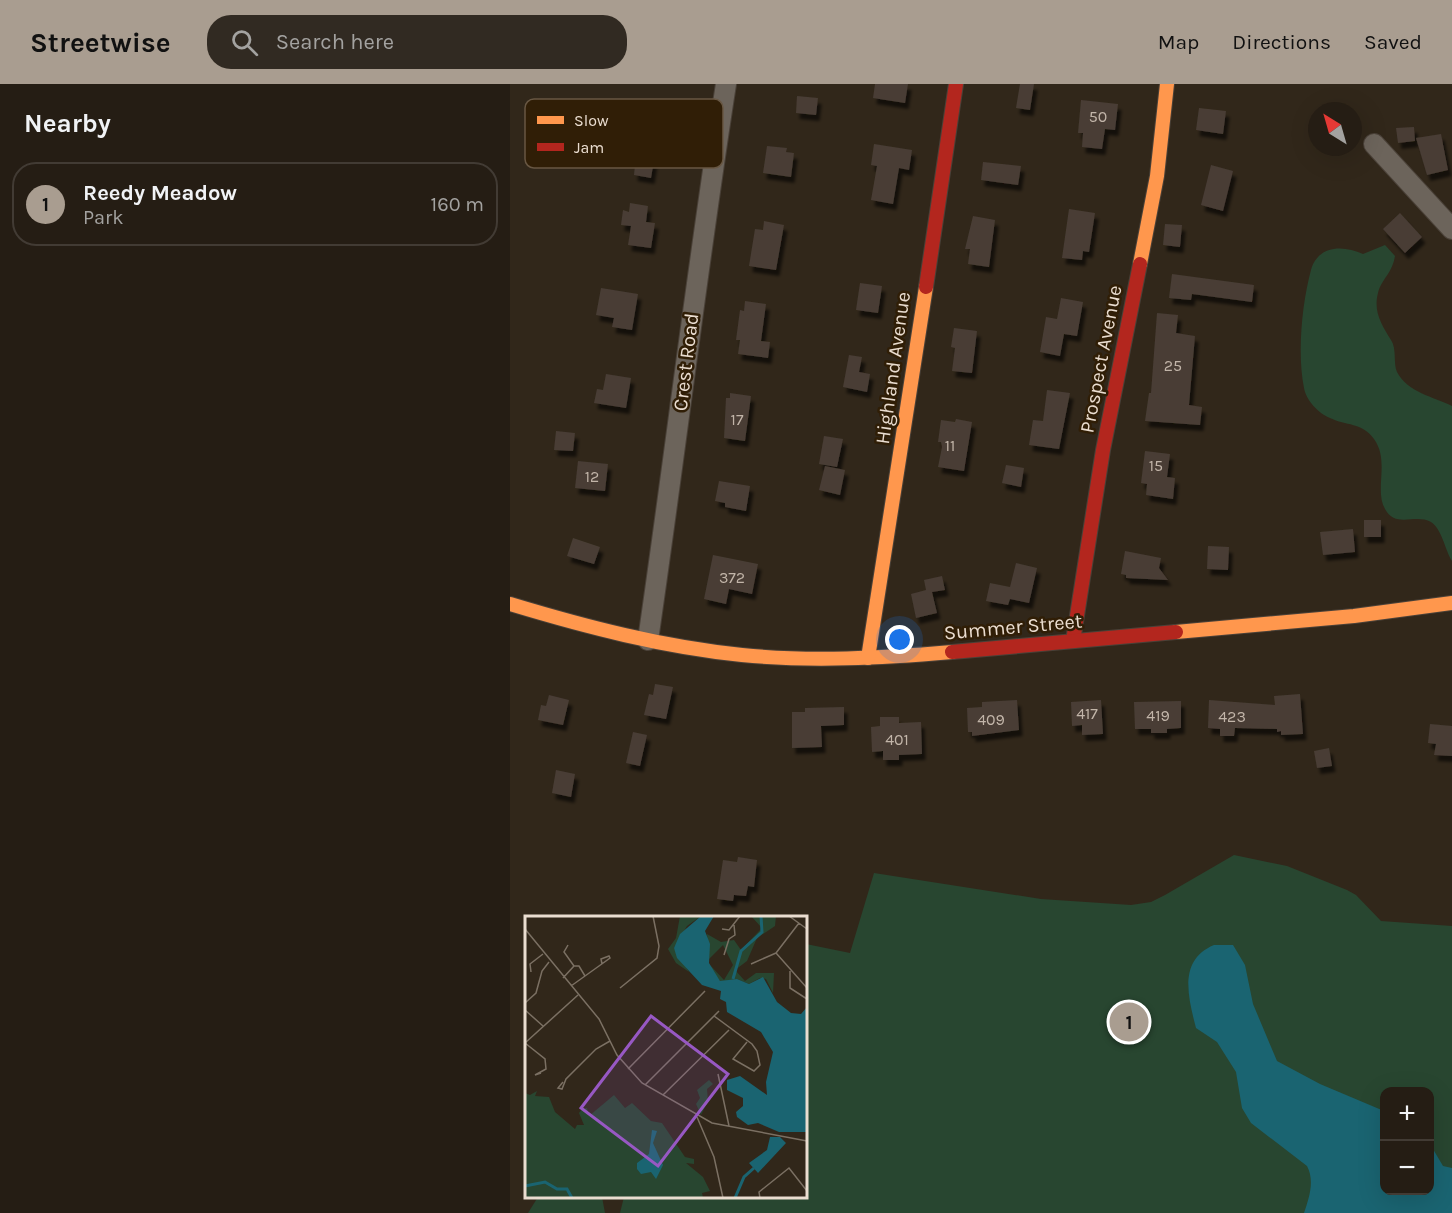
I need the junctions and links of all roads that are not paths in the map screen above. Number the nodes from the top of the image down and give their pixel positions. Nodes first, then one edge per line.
1 (726, 84) edge
2 (956, 84) edge
3 (1167, 84) edge
4 (723, 103) edge
5 (1374, 144) dead end
6 (713, 168) edge
7 (1452, 229) edge
8 (1452, 603) edge
9 (510, 604) edge
10 (648, 640) junction
11 (1073, 641) junction
12 (868, 658) junction

1 - 4 street, Crest Road
2 - 12 street, Highland Avenue
3 - 11 street, Prospect Avenue
5 - 7 street
6 - 10 street, Crest Road
8 - 11 street, Summer Street
9 - 10 street, Summer Street
10 - 12 street, Summer Street
11 - 12 street, Summer Street

